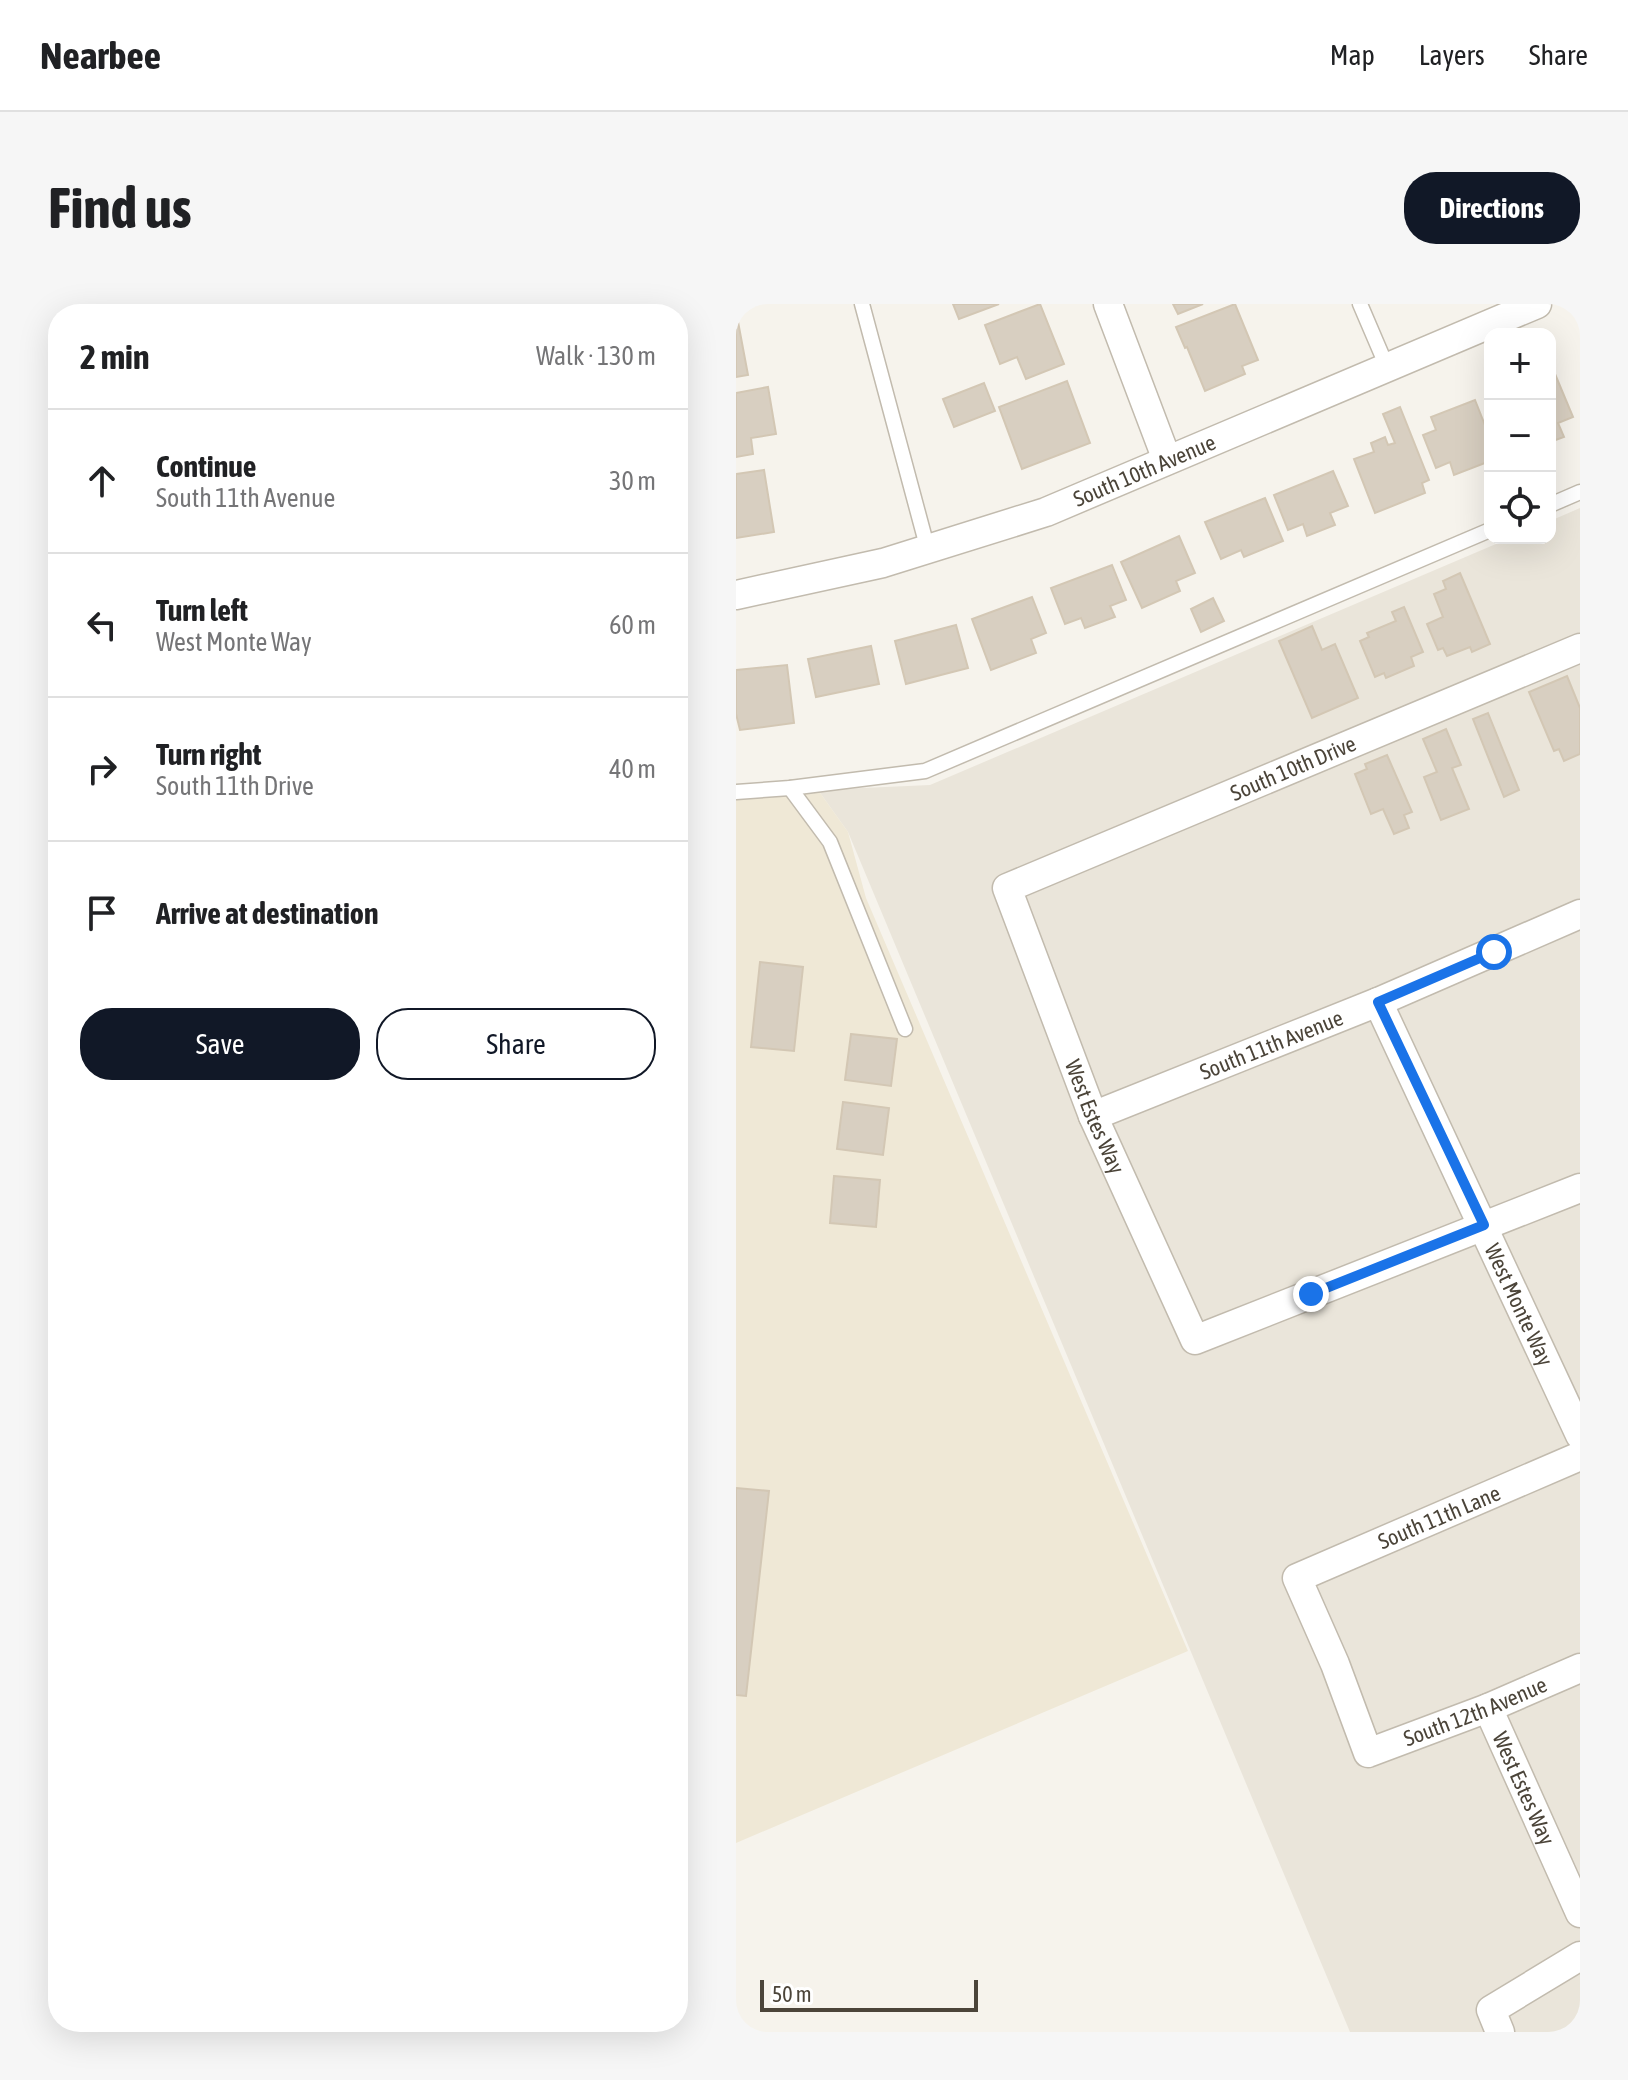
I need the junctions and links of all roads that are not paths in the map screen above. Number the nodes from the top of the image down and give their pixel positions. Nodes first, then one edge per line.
1 (862, 304) edge
2 (1108, 304) edge
3 (1360, 304) edge
4 (1537, 304) edge
5 (1387, 367) junction
6 (1167, 460) junction
7 (1580, 492) edge
8 (1556, 502) edge
9 (1484, 533) edge
10 (928, 550) junction
11 (736, 595) edge
12 (1580, 648) edge
13 (790, 788) junction
14 (736, 792) edge
15 (1007, 888) joint
16 (1580, 914) edge
17 (1378, 1002) junction
18 (905, 1029) dead end
19 (1093, 1116) junction
20 (1580, 1188) edge
21 (1484, 1225) junction
22 (1580, 1435) edge
23 (1580, 1456) edge
24 (1580, 1668) edge
25 (1488, 1708) junction
26 (1368, 1753) joint
27 (1580, 1913) edge
28 (1580, 1956) edge
29 (1495, 2021) edge

1 - 10 lane
2 - 6 street
3 - 5 lane
4 - 5 street, South 10th Avenue
5 - 6 street, South 10th Avenue
6 - 10 street, South 10th Avenue
7 - 8 lane
9 - 13 lane
10 - 11 street, South 10th Avenue
12 - 15 street, South 10th Drive
13 - 14 lane
13 - 18 lane
15 - 19 street, West Estes Way
16 - 17 street, South 11th Avenue
17 - 19 street, South 11th Avenue
17 - 21 street, West Monte Way
19 - 21 street, West Estes Way
20 - 21 street
21 - 22 street, West Monte Way
23 - 26 street, South 11th Lane
24 - 25 street, South 12th Avenue
25 - 26 street, South 12th Avenue
25 - 27 street, West Estes Way
28 - 29 street

